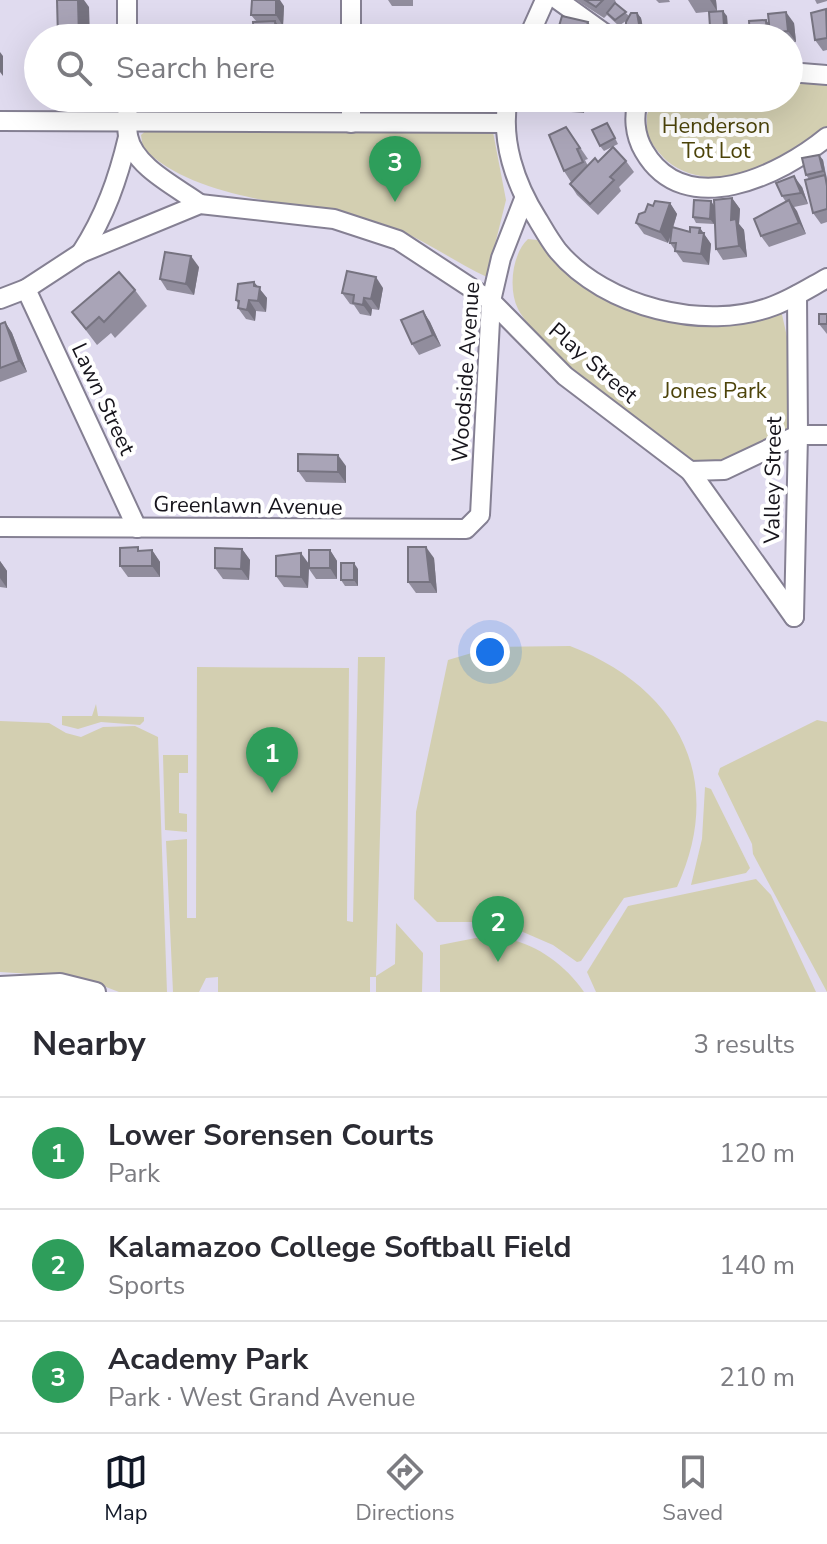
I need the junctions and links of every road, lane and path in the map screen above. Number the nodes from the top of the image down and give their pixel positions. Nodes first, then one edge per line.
1 (127, 0) edge
2 (351, 0) edge
3 (545, 0) edge
4 (558, 0) edge
5 (127, 24) edge
6 (351, 24) edge
7 (534, 24) edge
8 (591, 24) edge
9 (803, 73) edge
10 (827, 75) edge
11 (128, 112) edge
12 (351, 112) edge
13 (506, 112) edge
14 (636, 112) edge
15 (0, 121) edge
16 (351, 123) junction
17 (505, 123) junction
18 (128, 129) junction
19 (827, 137) edge
20 (524, 199) junction
21 (200, 204) junction
22 (81, 253) junction
23 (827, 278) edge
24 (26, 289) junction
25 (797, 295) junction
26 (0, 299) edge
27 (491, 301) junction
28 (798, 435) junction
29 (827, 435) edge
30 (690, 471) junction
31 (480, 506) joint
32 (0, 527) edge
33 (137, 528) junction
34 (794, 617) joint
35 (0, 986) edge
36 (96, 992) edge

1 - 5 street
2 - 6 street
3 - 7 street
4 - 8 street
9 - 10 street
11 - 18 street
12 - 16 street
13 - 17 street
14 - 19 street
15 - 18 street
16 - 17 street
16 - 18 street
17 - 20 street
18 - 21 street
18 - 22 street
20 - 25 street
20 - 27 street, Woodside Avenue
21 - 22 street
21 - 27 street, Play Street
22 - 24 street
23 - 25 street
24 - 26 street
24 - 33 street, Lawn Street
25 - 28 street, Valley Street
27 - 30 street, Play Street
27 - 31 street, Woodside Avenue
28 - 29 street
28 - 30 street
28 - 34 street, Valley Street
30 - 34 street, Play Street
31 - 33 street, Greenlawn Avenue
32 - 33 street, Greenlawn Avenue
35 - 36 street

